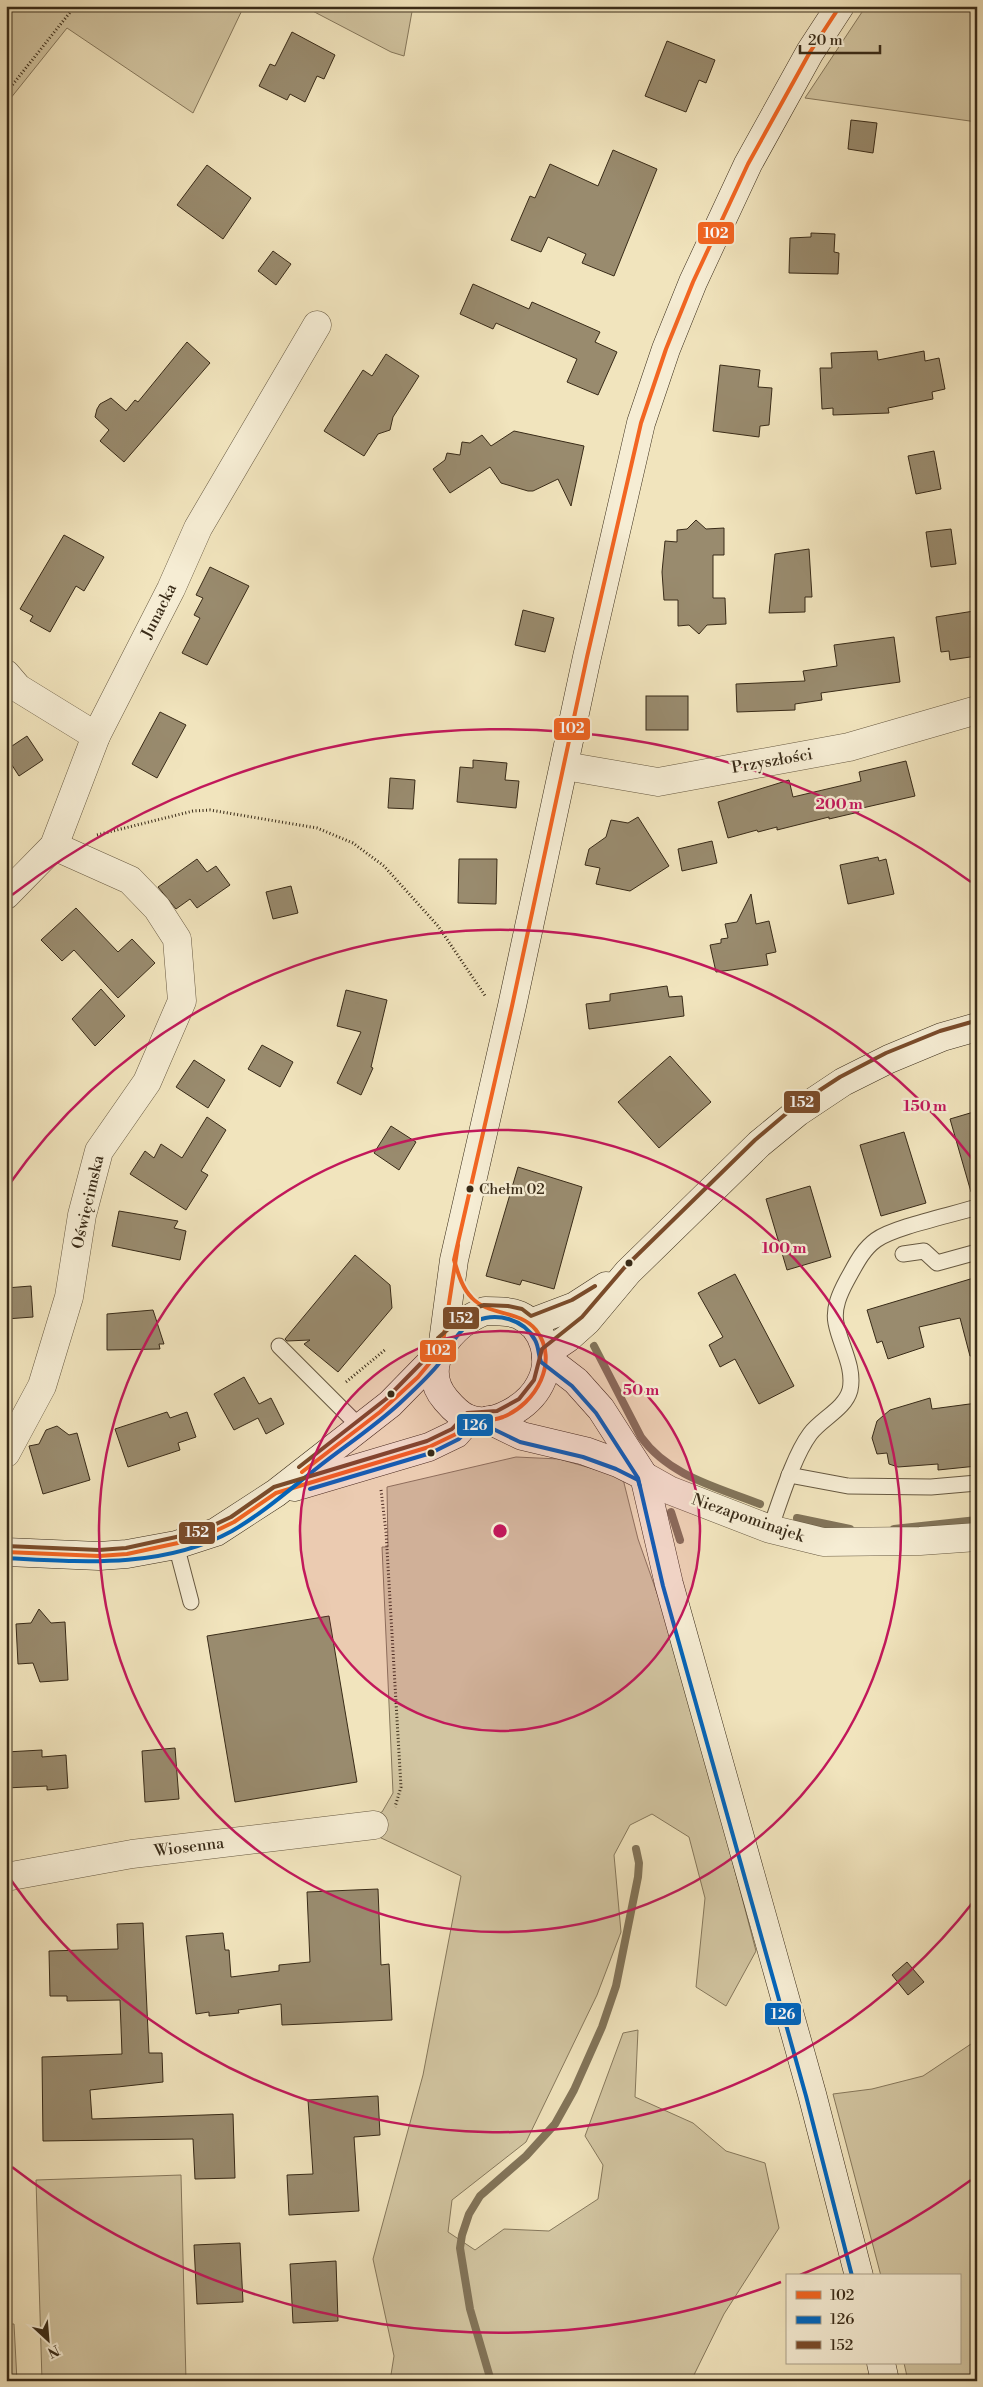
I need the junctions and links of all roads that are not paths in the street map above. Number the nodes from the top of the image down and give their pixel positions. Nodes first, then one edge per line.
1 (840, 6) edge
2 (316, 325) dead end
3 (6, 674) edge
4 (977, 710) edge
5 (96, 736) junction
6 (565, 766) junction
7 (54, 846) junction
8 (6, 895) edge
9 (977, 1027) edge
10 (977, 1207) edge
11 (977, 1252) edge
12 (903, 1254) dead end
13 (454, 1260) junction
14 (628, 1272) junction
15 (499, 1312) junction
16 (530, 1323) junction
17 (280, 1346) dead end
18 (440, 1349) junction
19 (546, 1356) junction
20 (479, 1420) junction
21 (360, 1428) junction
22 (6, 1453) edge
23 (644, 1476) junction
24 (789, 1476) junction
25 (977, 1483) edge
26 (276, 1493) junction
27 (770, 1529) junction
28 (977, 1537) edge
29 (176, 1545) junction
30 (6, 1552) edge
31 (191, 1602) dead end
32 (374, 1825) road end
33 (6, 1877) edge
34 (858, 2274) edge
35 (881, 2364) edge
36 (885, 2381) edge

1 - 6 street
2 - 5 street, Junacka
3 - 5 street
4 - 6 street, Przyszłości
5 - 7 street, Junacka
6 - 13 street
7 - 8 street, Junacka
7 - 22 street, Oświęcimska
9 - 14 street
10 - 24 lane
11 - 12 lane
13 - 15 street
13 - 18 street
14 - 16 street
14 - 19 street
15 - 16 street
15 - 18 street
16 - 19 street
17 - 21 lane
18 - 20 street
18 - 21 street
19 - 20 street
19 - 23 street
20 - 23 street, Niezapominajek
20 - 26 street
21 - 26 street
23 - 27 street, Niezapominajek
23 - 34 street
24 - 25 lane
24 - 27 lane
26 - 29 street
27 - 28 street, Niezapominajek
29 - 30 street
29 - 31 lane
32 - 33 street, Wiosenna
35 - 36 street

